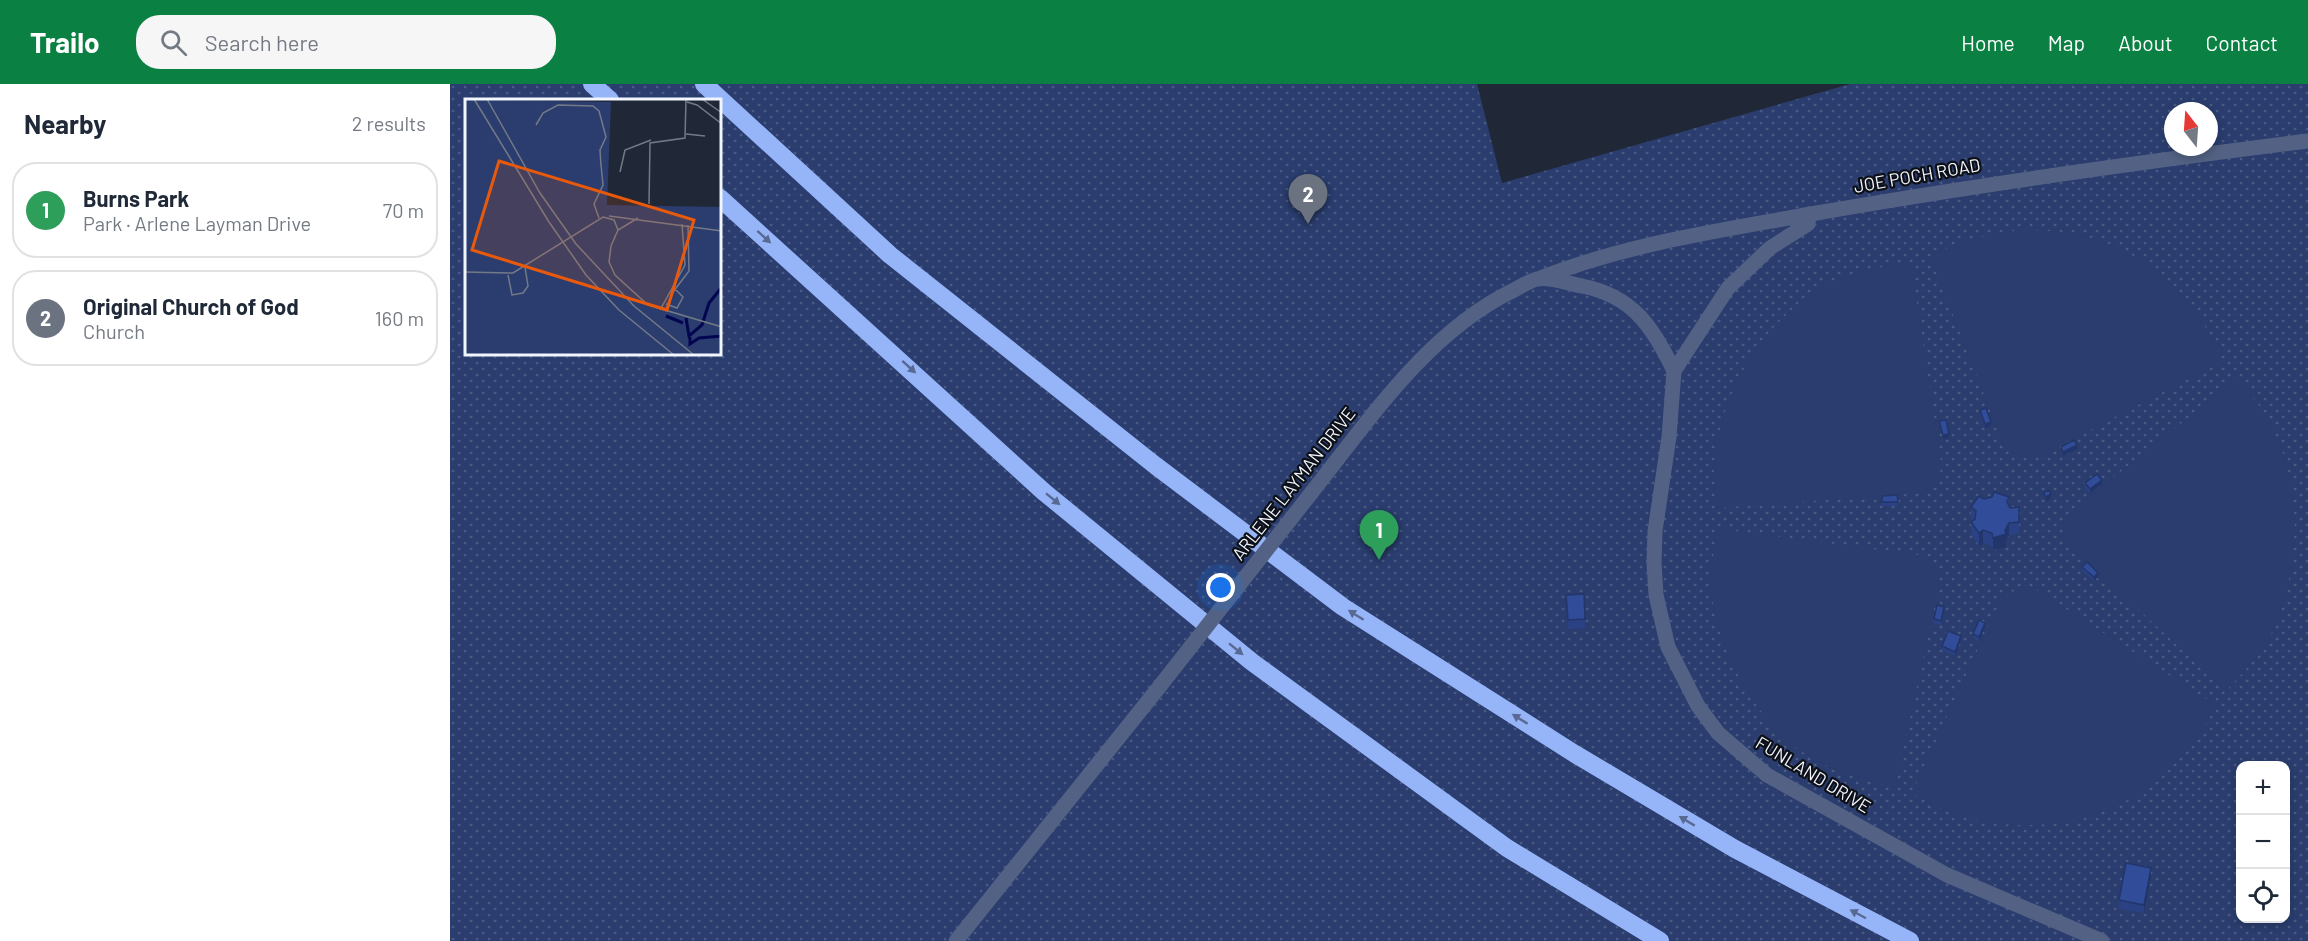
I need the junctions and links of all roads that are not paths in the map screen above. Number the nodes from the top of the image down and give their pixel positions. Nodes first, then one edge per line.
1 (591, 84) edge
2 (704, 84) edge
3 (609, 99) edge
4 (720, 99) edge
5 (722, 101) edge
6 (2308, 141) edge
7 (722, 200) edge
8 (1809, 214) junction
9 (1538, 279) junction
10 (1674, 371) junction
11 (956, 941) edge
12 (1660, 941) edge
13 (1910, 941) edge
14 (2102, 941) edge

1 - 3 highway
4 -> 2 highway
13 -> 5 highway
6 - 8 street, JOE POCH ROAD
7 -> 12 highway
8 - 9 street, JOE POCH ROAD
8 - 10 street, FUNLAND DRIVE
9 - 10 street
9 - 11 street, ARLENE LAYMAN DRIVE, bridge
10 - 14 street, FUNLAND DRIVE

